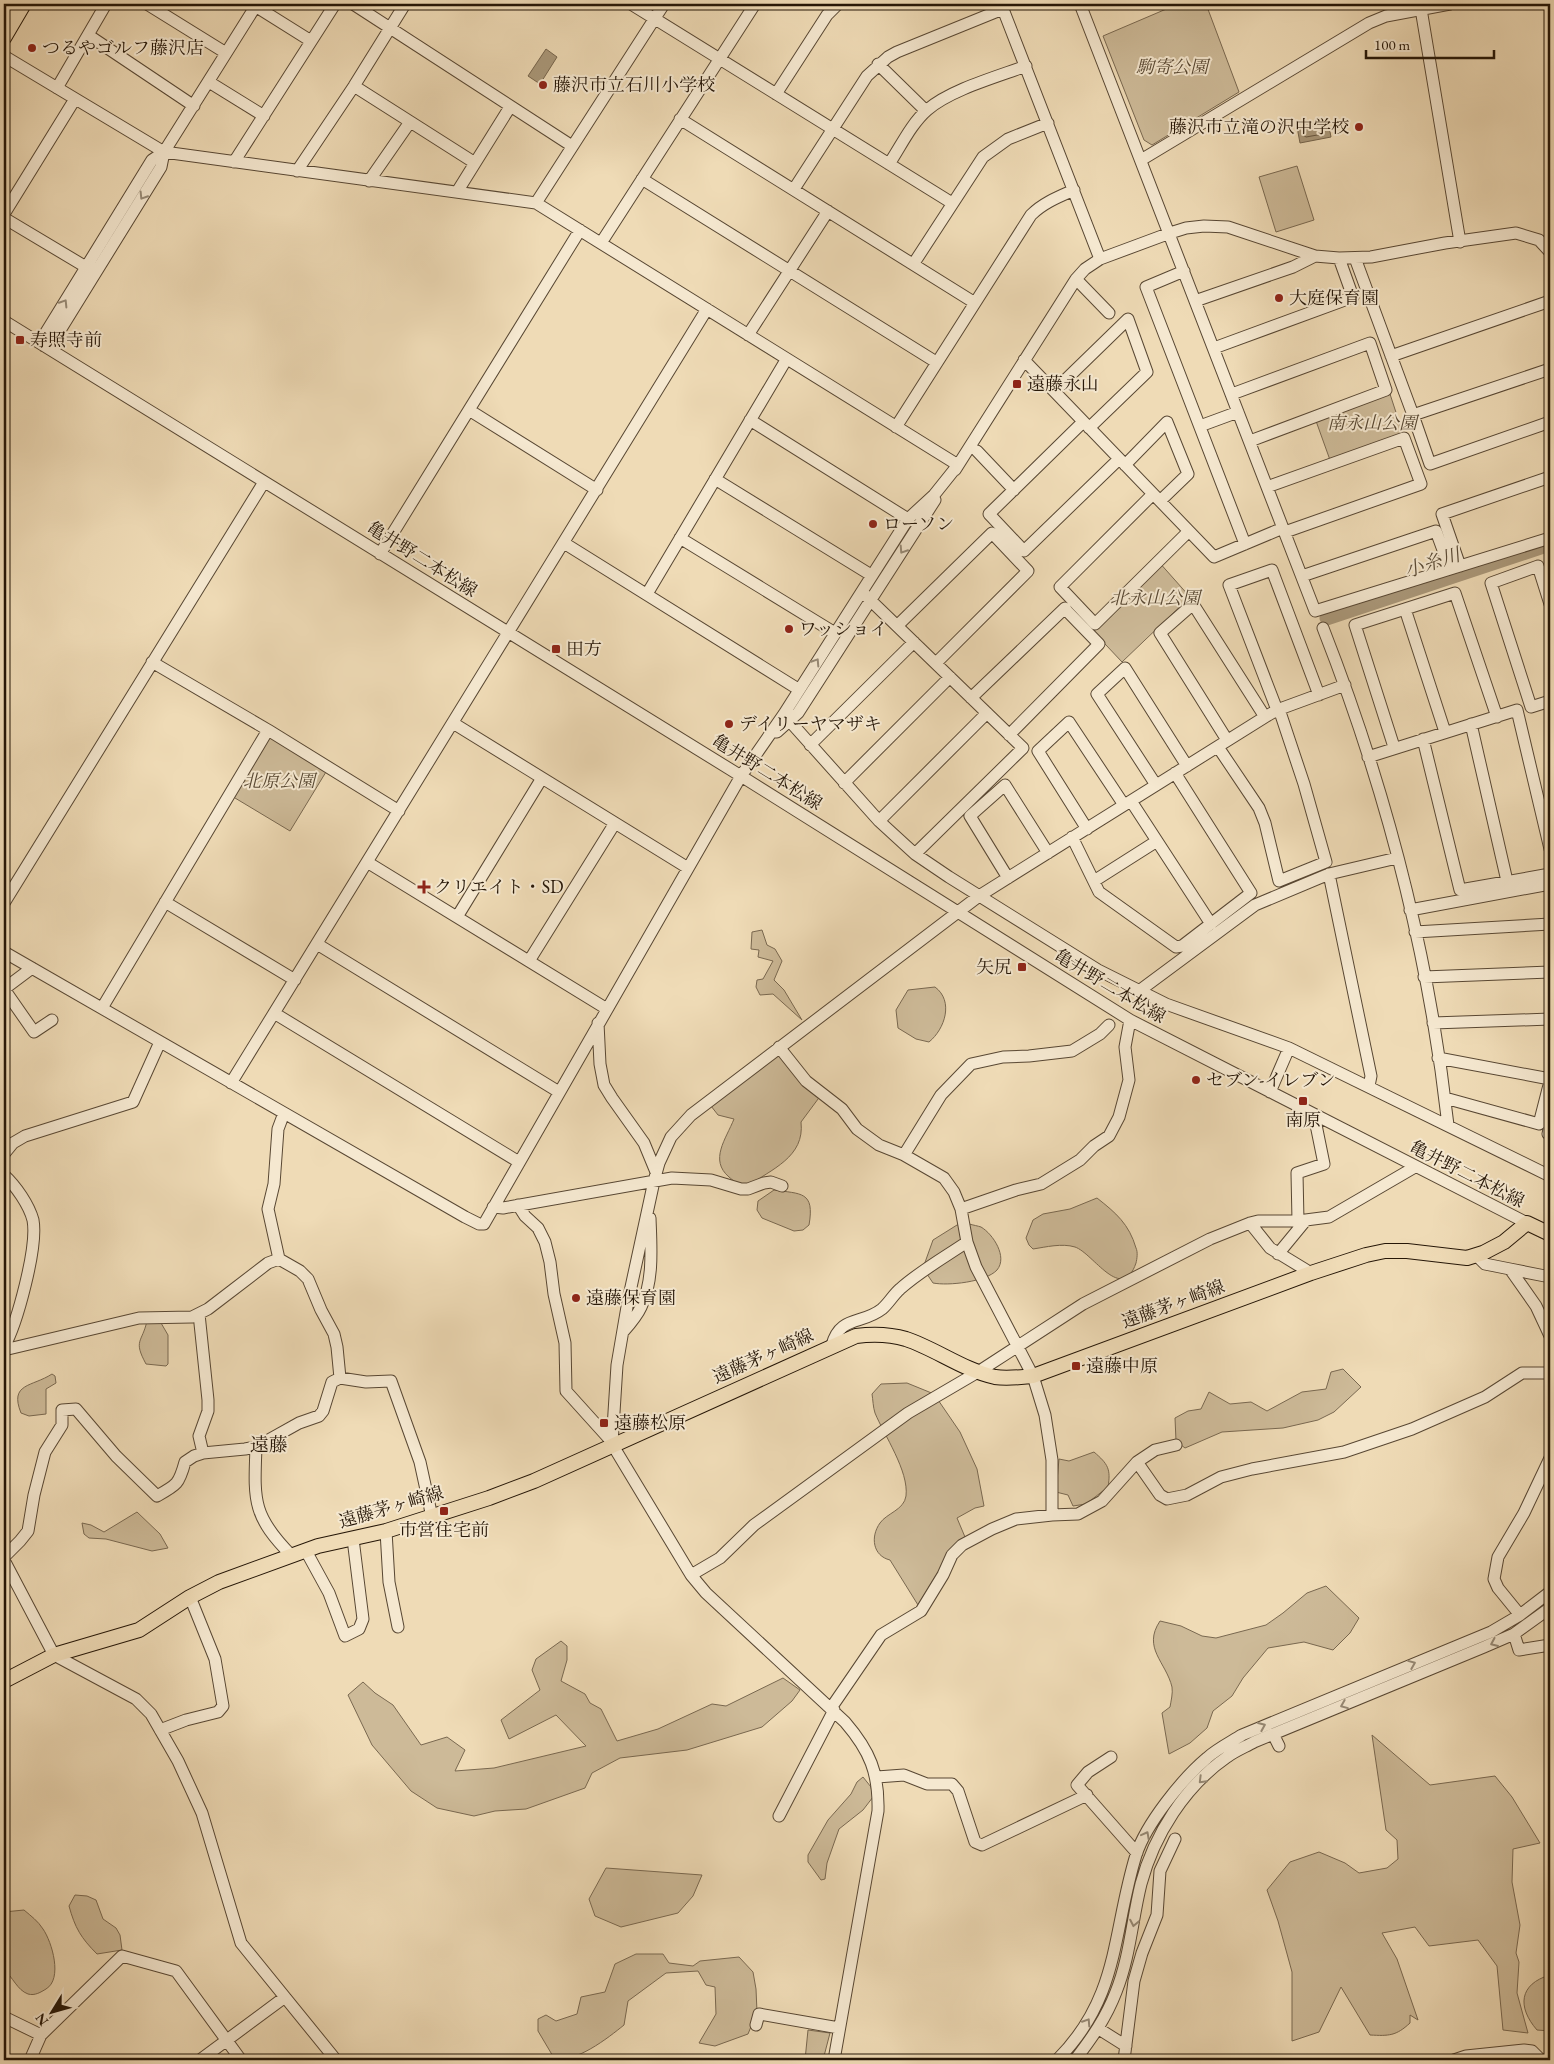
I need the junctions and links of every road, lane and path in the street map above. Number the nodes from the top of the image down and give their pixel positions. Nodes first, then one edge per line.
1 (12, 4) edge
2 (24, 4) edge
3 (106, 4) edge
4 (147, 4) edge
5 (255, 4) edge
6 (335, 4) edge
7 (354, 4) edge
8 (404, 4) edge
9 (631, 4) edge
10 (664, 4) edge
11 (754, 4) edge
12 (838, 4) edge
13 (1080, 4) edge
14 (1450, 4) edge
15 (1002, 6) edge
16 (1420, 9) junction
17 (4, 17) edge
18 (654, 18) junction
19 (389, 28) junction
20 (88, 35) junction
21 (4, 38) edge
22 (310, 41) junction
23 (226, 53) junction
24 (4, 56) edge
25 (719, 58) junction
26 (878, 64) junction
27 (1026, 66) junction
28 (209, 82) junction
29 (354, 86) junction
30 (57, 88) junction
31 (776, 94) junction
32 (75, 99) junction
33 (194, 106) junction
34 (510, 107) junction
35 (926, 111) junction
36 (264, 116) junction
37 (680, 119) junction
38 (410, 122) junction
39 (1048, 123) junction
40 (833, 129) junction
41 (572, 146) junction
42 (164, 152) junction
43 (1141, 160) junction
44 (234, 162) junction
45 (474, 164) junction
46 (889, 164) junction
47 (297, 171) junction
48 (642, 179) junction
49 (369, 181) junction
50 (794, 189) junction
51 (1074, 190) junction
52 (457, 192) junction
53 (536, 203) junction
54 (952, 203) junction
55 (828, 211) junction
56 (4, 214) edge
57 (4, 218) edge
58 (580, 230) junction
59 (1170, 233) junction
60 (1460, 242) junction
61 (601, 243) junction
62 (1550, 252) edge
63 (1315, 256) junction
64 (1339, 258) junction
65 (1355, 258) junction
66 (1100, 259) junction
67 (914, 263) junction
68 (91, 270) junction
69 (789, 271) junction
70 (1184, 271) junction
71 (1076, 279) junction
72 (1195, 301) junction
73 (1550, 301) edge
74 (975, 303) junction
75 (707, 309) junction
76 (1109, 313) dead end
77 (4, 321) edge
78 (748, 335) junction
79 (44, 346) junction
80 (1214, 348) junction
81 (1391, 356) junction
82 (786, 360) junction
83 (1024, 360) junction
84 (936, 362) junction
85 (1550, 369) edge
86 (1054, 391) junction
87 (1232, 394) junction
88 (469, 410) junction
89 (1238, 412) junction
90 (1412, 415) junction
91 (750, 420) junction
92 (1550, 422) edge
93 (1086, 425) junction
94 (1200, 426) junction
95 (896, 427) junction
96 (1250, 441) junction
97 (977, 451) dead end
98 (1122, 462) junction
99 (958, 465) junction
100 (1550, 477) edge
101 (715, 479) junction
102 (264, 482) junction
103 (1267, 486) junction
104 (596, 490) junction
105 (1014, 490) junction
106 (1157, 497) junction
107 (908, 519) junction
108 (1284, 530) junction
109 (1189, 531) junction
110 (680, 538) junction
111 (1550, 538) edge
112 (564, 543) junction
113 (1245, 544) junction
114 (380, 554) junction
115 (1455, 567) junction
116 (871, 575) junction
117 (1302, 576) junction
118 (862, 592) junction
119 (647, 594) junction
120 (871, 599) junction
121 (1550, 604) edge
122 (1405, 609) junction
123 (898, 625) junction
124 (1322, 628) dead end
125 (509, 633) junction
126 (835, 633) junction
127 (914, 642) junction
128 (152, 662) junction
129 (936, 662) junction
130 (950, 677) junction
131 (1345, 685) junction
132 (798, 689) junction
133 (1320, 695) junction
134 (972, 698) junction
135 (1550, 702) edge
136 (1278, 709) junction
137 (987, 713) junction
138 (1497, 716) junction
139 (1265, 717) junction
140 (786, 718) junction
141 (453, 723) junction
142 (1471, 724) junction
143 (268, 730) junction
144 (1446, 732) junction
145 (1009, 734) junction
146 (1423, 739) junction
147 (1222, 743) junction
148 (810, 745) junction
149 (1394, 747) junction
150 (1368, 756) junction
151 (1187, 766) junction
152 (1175, 773) junction
153 (741, 776) junction
154 (542, 778) junction
155 (844, 782) junction
156 (1156, 786) junction
157 (1128, 803) junction
158 (399, 811) junction
159 (879, 821) junction
160 (615, 824) junction
161 (1087, 828) junction
162 (1072, 837) junction
163 (1157, 841) junction
164 (1550, 849) edge
165 (1048, 853) junction
166 (916, 854) junction
167 (1397, 858) junction
168 (367, 862) junction
169 (688, 868) junction
170 (1329, 874) junction
171 (1550, 874) edge
172 (1008, 878) junction
173 (1094, 881) junction
174 (1507, 881) junction
175 (1550, 884) edge
176 (979, 896) junction
177 (4, 902) edge
178 (165, 902) junction
179 (1410, 910) junction
180 (956, 912) junction
181 (457, 917) junction
182 (1211, 924) junction
183 (1550, 924) edge
184 (1415, 932) junction
185 (317, 944) junction
186 (4, 952) edge
187 (529, 961) junction
188 (32, 968) junction
189 (1550, 972) edge
190 (1424, 977) junction
191 (294, 980) junction
192 (4, 989) edge
193 (1139, 991) junction
194 (102, 1008) junction
195 (607, 1009) junction
196 (274, 1013) junction
197 (1550, 1019) edge
198 (52, 1020) dead end
199 (1130, 1020) junction
200 (1433, 1022) junction
201 (598, 1023) junction
202 (1109, 1025) dead end
203 (160, 1042) junction
204 (778, 1047) junction
205 (1289, 1048) junction
206 (1438, 1058) junction
207 (1550, 1080) edge
208 (231, 1083) junction
209 (1369, 1086) junction
210 (559, 1092) junction
211 (1270, 1092) junction
212 (1445, 1098) junction
213 (284, 1113) junction
214 (1314, 1115) junction
215 (1550, 1124) edge
216 (1448, 1125) junction
217 (1550, 1134) edge
218 (4, 1154) edge
219 (904, 1156) junction
220 (519, 1162) junction
221 (1414, 1167) junction
222 (4, 1175) edge
223 (655, 1176) junction
224 (1550, 1176) edge
225 (782, 1186) dead end
226 (649, 1201) junction
227 (518, 1205) junction
228 (493, 1207) junction
229 (961, 1209) junction
230 (1302, 1220) junction
231 (1250, 1223) junction
232 (1528, 1224) junction
233 (1550, 1234) edge
234 (967, 1242) junction
235 (1278, 1254) junction
236 (1476, 1255) junction
237 (279, 1259) junction
238 (1510, 1270) junction
239 (1311, 1273) junction
240 (1550, 1277) edge
241 (199, 1314) junction
242 (622, 1333) junction
243 (1550, 1336) edge
244 (832, 1345) junction
245 (1017, 1347) junction
246 (4, 1349) edge
247 (978, 1372) junction
248 (1550, 1373) edge
249 (1033, 1376) junction
250 (340, 1378) junction
251 (612, 1443) junction
252 (1176, 1445) dead end
253 (256, 1446) junction
254 (203, 1453) junction
255 (1550, 1458) edge
256 (1137, 1462) junction
257 (1052, 1515) junction
258 (432, 1517) junction
259 (386, 1531) junction
260 (352, 1539) junction
261 (306, 1551) junction
262 (292, 1556) junction
263 (4, 1558) edge
264 (691, 1575) junction
265 (1550, 1592) edge
266 (190, 1597) junction
267 (1550, 1608) edge
268 (1520, 1615) junction
269 (398, 1627) dead end
270 (1514, 1634) junction
271 (1550, 1645) edge
272 (54, 1654) junction
273 (4, 1681) edge
274 (832, 1709) junction
275 (160, 1730) junction
276 (1273, 1734) junction
277 (1279, 1746) dead end
278 (1111, 1757) dead end
279 (877, 1777) junction
280 (1087, 1795) junction
281 (779, 1816) dead end
282 (1175, 1839) dead end
283 (1137, 1853) junction
284 (285, 1997) junction
285 (4, 2017) edge
286 (756, 2025) dead end
287 (839, 2028) junction
288 (1099, 2029) junction
289 (41, 2035) junction
290 (228, 2041) junction
291 (1126, 2046) junction
292 (30, 2060) edge
293 (200, 2060) edge
294 (241, 2060) edge
295 (336, 2060) edge
296 (834, 2060) edge
297 (1057, 2060) edge
298 (1075, 2060) edge
299 (1124, 2060) edge
300 (1454, 2060) edge
301 (1541, 2060) edge

1 - 17 main road
2 - 21 main road
3 - 20 street
4 - 23 street
5 - 22 street
5 - 23 street
6 - 22 street
7 - 19 street
8 - 19 street
9 - 18 street
10 - 18 street
11 - 25 street
12 - 31 street
13 - 43 street
14 - 16 street
15 - 26 street
15 - 27 street
16 - 43 street
16 - 60 street
18 - 25 street
18 - 41 street
19 - 29 street
19 - 34 street
20 - 30 street
20 - 33 street
22 - 36 street
23 - 28 street
24 - 30 street
25 - 31 street
25 - 37 street
26 - 35 street
26 - 40 street
27 - 35 street
27 - 39 street
28 - 33 street
28 - 36 street
29 - 38 street
29 - 47 street
30 - 32 street
31 - 40 street
32 - 42 street
32 - 56 street
33 - 42 street
34 - 41 street
34 - 45 street
35 - 46 street
36 - 44 street
37 - 48 street
37 - 50 street
38 - 45 street
38 - 49 street
39 - 51 street
39 - 54 street
40 - 46 street
40 - 50 street
41 - 53 street
42 - 44 street
42 - 68 street
43 - 59 street
44 - 47 street
45 - 52 street
46 - 54 street
47 - 49 street
48 - 61 street
48 - 69 street
49 - 52 street
50 - 55 street
51 - 66 street
51 - 74 street
52 - 53 street
53 - 58 street
54 - 67 street
55 - 67 street
55 - 69 street
57 - 68 street
58 - 61 street
58 - 88 street
59 - 63 street
59 - 66 street
59 - 70 street
60 - 62 street
60 - 65 street
61 - 75 street
63 - 64 street
63 - 72 street
64 - 65 street
64 - 80 street
65 - 81 street
66 - 71 street
67 - 74 street
68 - 79 street
69 - 78 street
69 - 84 street
70 - 72 street
70 - 94 street
71 - 76 street
71 - 83 street
72 - 80 street
73 - 81 street
74 - 84 street
75 - 78 street
75 - 104 street
77 - 79 street, 亀井野二本松線
78 - 82 street
79 - 102 street, 亀井野二本松線
80 - 87 street
81 - 90 street
82 - 91 street
82 - 95 street
83 - 86 street
83 - 99 street
84 - 95 street
85 - 90 street
86 - 93 street
86 - 93 street
87 - 89 street
87 - 96 street
88 - 104 street
88 - 114 street
89 - 94 street
89 - 96 street
90 - 92 street
91 - 101 street
91 - 107 street
93 - 98 street
93 - 105 street
94 - 113 street
95 - 99 street
96 - 103 street
97 - 105 street
98 - 105 street
98 - 106 street
98 - 106 street
99 - 107 street
99 -> 120 street
100 - 115 street
101 - 110 street
101 - 116 street
102 - 114 street, 亀井野二本松線
102 - 128 street
103 - 108 street
103 - 108 street
104 - 112 street
106 - 109 street
106 - 109 street
107 - 116 street
108 - 113 street
108 - 117 street
109 - 113 street
110 - 119 street
110 - 126 street
111 - 115 street
112 - 119 street
112 - 125 street
114 - 125 street, 亀井野二本松線
115 - 117 street
115 - 117 street
116 - 118 street
118 - 120 street
118 - 126 street
119 - 132 street
120 - 123 street
120 - 140 street
121 - 135 street
122 - 138 street
122 - 144 street
122 - 149 street
123 - 127 street
123 - 129 street
124 - 131 street
125 - 141 street
125 - 153 street, 亀井野二本松線
132 -> 126 street
127 - 129 street
127 - 148 street
128 - 143 street
128 - 177 street
129 - 130 street
130 - 134 street
130 - 155 street
131 - 133 street
131 - 150 street
132 - 140 street
133 - 136 street
133 - 136 street
134 - 137 street
134 - 145 street
136 - 139 street
136 - 147 street
137 - 145 street
137 - 159 street
138 - 142 street
138 - 164 street
139 - 147 street
139 - 147 street
140 - 148 street
140 - 153 street
141 - 154 street
141 - 158 street
142 - 144 street
142 - 174 street
143 - 158 street
143 - 178 street
144 - 146 street
145 - 166 street
146 - 149 street
146 - 174 street
147 - 151 street
148 - 155 street
149 - 150 street
150 - 167 street
151 - 152 street
151 - 156 street
152 - 156 street
152 - 182 street
153 - 169 street
153 - 180 street, 亀井野二本松線
154 - 160 street
154 - 181 street
155 - 159 street
156 - 157 street
157 - 161 street
157 - 161 street
157 - 163 street
158 - 168 street
159 - 166 street
160 - 169 street
160 - 187 street
161 - 162 street
162 - 165 street
162 - 173 street
163 - 173 street
163 - 182 street
165 - 172 street
165 - 172 street
166 - 176 street
167 - 170 street
167 - 179 street
168 - 181 street
168 - 185 street
169 - 195 street
170 - 193 street
170 - 209 street
171 - 174 street
172 - 176 street
173 - 182 street
175 - 179 street
176 - 180 street
176 - 193 street
178 - 191 street
178 - 194 street
179 - 184 street
180 - 199 street, 亀井野二本松線
180 - 204 street
181 - 187 street
183 - 184 street
184 - 190 street
185 - 191 street
185 - 210 street
186 - 188 street
187 - 195 street
188 - 192 street
188 - 194 street
189 - 190 street
190 - 200 street
191 - 196 street
192 - 198 street
193 - 205 street
194 - 203 street
195 - 201 street
196 - 208 street
196 - 220 street
197 - 200 street
199 - 211 street, 亀井野二本松線
199 - 229 street
200 - 206 street
201 - 210 street
201 - 223 street
202 - 219 street
203 - 208 street
203 - 218 street
204 - 219 street
204 - 223 street
205 - 209 street
205 - 211 street
206 - 207 street
206 - 212 street
207 - 212 street
208 - 213 street
209 - 216 street
210 - 220 street
211 - 214 street, 亀井野二本松線
212 - 216 street
213 - 228 street
213 - 237 street
214 - 221 street, 亀井野二本松線
214 - 230 street
215 - 217 street
216 - 224 street
219 - 229 street
220 - 228 street
221 - 230 street
221 - 232 street, 亀井野二本松線
222 - 246 street
223 - 225 street
223 - 226 street
223 - 227 street
226 - 242 street
226 - 242 street
227 - 228 street
227 - 251 street
229 - 234 street
230 - 231 street
230 - 235 street
231 - 235 street
231 - 245 street
232 - 233 main road
232 - 236 main road, 遠藤茅ヶ崎線
234 - 244 street
234 - 245 street
235 - 239 street
236 - 238 street
236 - 239 main road, 遠藤茅ヶ崎線
237 - 241 street
237 - 250 street
238 - 240 street
238 - 243 street
239 - 249 main road, 遠藤茅ヶ崎線
241 - 246 street
241 - 254 street
242 - 251 street
244 - 247 main road, 遠藤茅ヶ崎線
244 - 251 main road, 遠藤茅ヶ崎線
245 - 247 street
245 - 249 street
247 - 249 main road, 遠藤茅ヶ崎線
247 - 264 street
248 - 256 street
249 - 257 street
250 - 253 street
250 - 258 street
251 - 258 main road, 遠藤茅ヶ崎線
251 - 264 street
252 - 256 street
253 - 254 street
253 - 262 street
254 - 263 street
255 - 268 street
256 - 257 street
257 - 274 street
258 - 259 main road, 遠藤茅ヶ崎線
259 - 260 main road, 遠藤茅ヶ崎線
259 - 269 street
260 - 261 main road, 遠藤茅ヶ崎線
260 - 261 street
261 - 262 main road, 遠藤茅ヶ崎線
262 - 266 main road, 遠藤茅ヶ崎線
263 - 272 street
264 - 274 street
265 - 268 street
266 - 272 main road, 遠藤茅ヶ崎線
266 - 275 street
267 - 270 street
283 -> 268 street
270 - 271 street
270 -> 276 street
272 - 273 main road, 遠藤茅ヶ崎線
272 - 275 street
274 - 279 street
274 - 281 street
275 - 284 street
276 - 277 street
276 -> 288 street
278 - 280 street
279 - 280 street
279 - 287 street
280 - 283 street
282 - 291 street
297 -> 283 street
284 - 290 street
284 - 295 street
285 - 289 street
286 - 287 street
287 - 296 street
288 - 291 street
288 - 298 street
289 - 290 street
289 - 292 street
290 - 293 street
290 - 294 street
291 - 299 street
300 - 301 street

